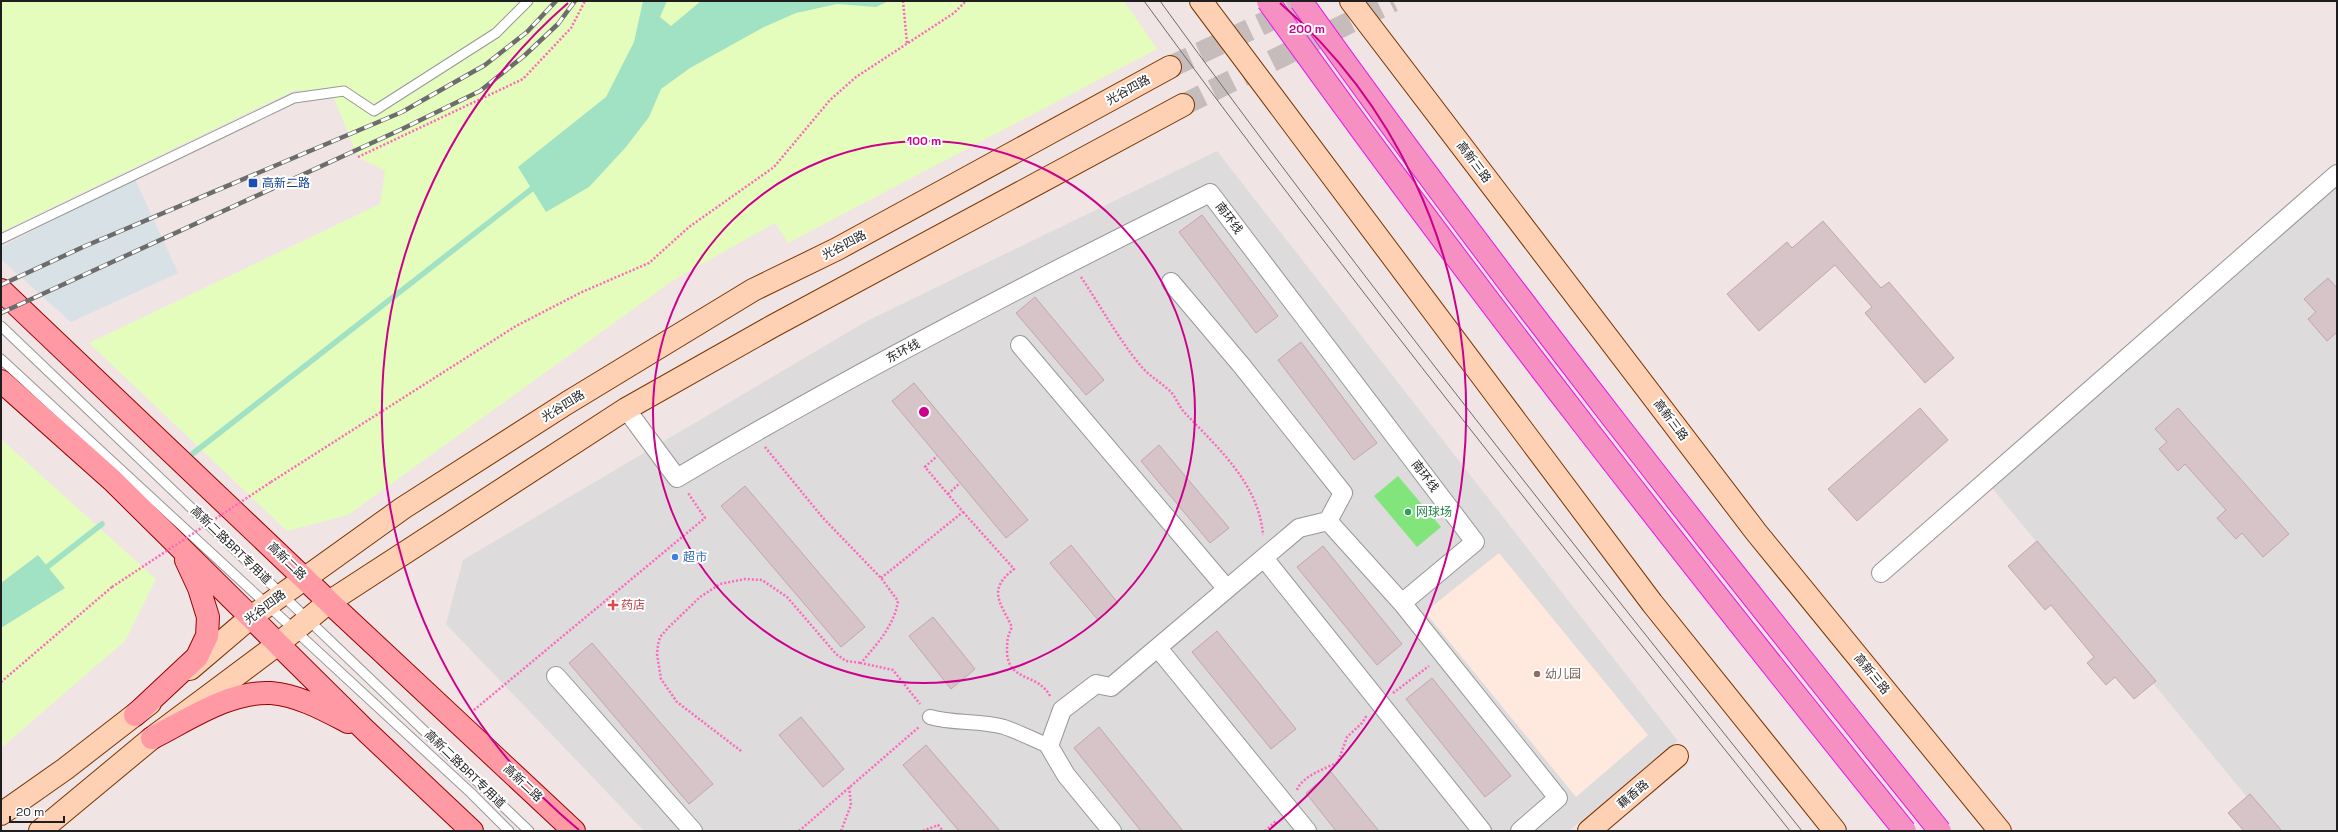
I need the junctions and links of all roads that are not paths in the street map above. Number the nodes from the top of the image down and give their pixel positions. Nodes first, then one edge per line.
1 (528, 1) edge
2 (1201, 1) edge
3 (1268, 1) edge
4 (1300, 1) edge
5 (1351, 1) edge
6 (1170, 67) tunnel mouth
7 (1183, 106) tunnel mouth
8 (2337, 174) edge
9 (1210, 193) joint
10 (1, 239) edge
11 (1171, 282) dead end
12 (1, 290) edge
13 (1, 326) edge
14 (1020, 345) dead end
15 (1, 359) edge
16 (1, 381) edge
17 (626, 409) junction
18 (1328, 521) junction
19 (181, 548) junction
20 (1264, 558) junction
21 (1881, 573) dead end
22 (305, 578) junction
23 (1227, 589) junction
24 (329, 602) junction
25 (1402, 603) junction
26 (267, 605) junction
27 (302, 625) junction
28 (278, 644) junction
29 (1158, 648) junction
30 (556, 676) dead end
31 (135, 715) junction
32 (930, 717) road end
33 (366, 731) junction
34 (152, 738) junction
35 (1049, 746) junction
36 (1677, 756) dead end
37 (1, 814) edge
38 (40, 831) edge
39 (472, 831) edge
40 (509, 831) edge
41 (529, 831) edge
42 (574, 831) edge
43 (693, 831) edge
44 (1112, 831) edge
45 (1307, 831) edge
46 (1482, 831) edge
47 (1520, 831) edge
48 (1589, 831) edge
49 (1835, 831) edge
50 (1905, 831) edge
51 (1940, 831) edge
52 (2000, 831) edge

1 - 10 lane
2 - 49 main road
3 - 50 highway, bridge
4 - 51 highway, bridge
5 - 52 main road, 高新三路
6 - 22 main road, 光谷四路
7 - 17 main road
8 - 21 street
9 - 17 street, 东环线
9 - 25 street, 南环线
11 - 18 street
12 - 22 main road, 高新二路
13 - 26 lane, 高新二路BRT专用道
14 - 23 street
15 - 26 lane, 高新二路BRT专用道
16 - 19 main road
17 - 24 main road
18 - 20 street
18 - 25 street
19 - 26 main road
19 - 31 main road
20 - 23 street
20 - 46 street
22 - 24 main road, 高新二路
22 - 26 main road, 光谷四路
23 - 29 street
24 - 27 main road
24 - 42 main road, 高新二路
25 - 47 street
26 - 27 lane, 高新二路BRT专用道
26 - 27 lane, 高新二路BRT专用道
26 - 28 main road
26 - 31 main road, 光谷四路
27 - 28 main road
27 - 40 lane, 高新二路BRT专用道
27 - 41 lane, 高新二路BRT专用道
28 - 33 main road
28 - 34 main road
29 - 35 street
29 - 45 street
30 - 43 street
31 - 37 main road, 光谷四路
32 - 35 street
33 - 34 main road
33 - 39 main road
34 - 38 main road
35 - 44 street
36 - 48 main road, 藕香路

